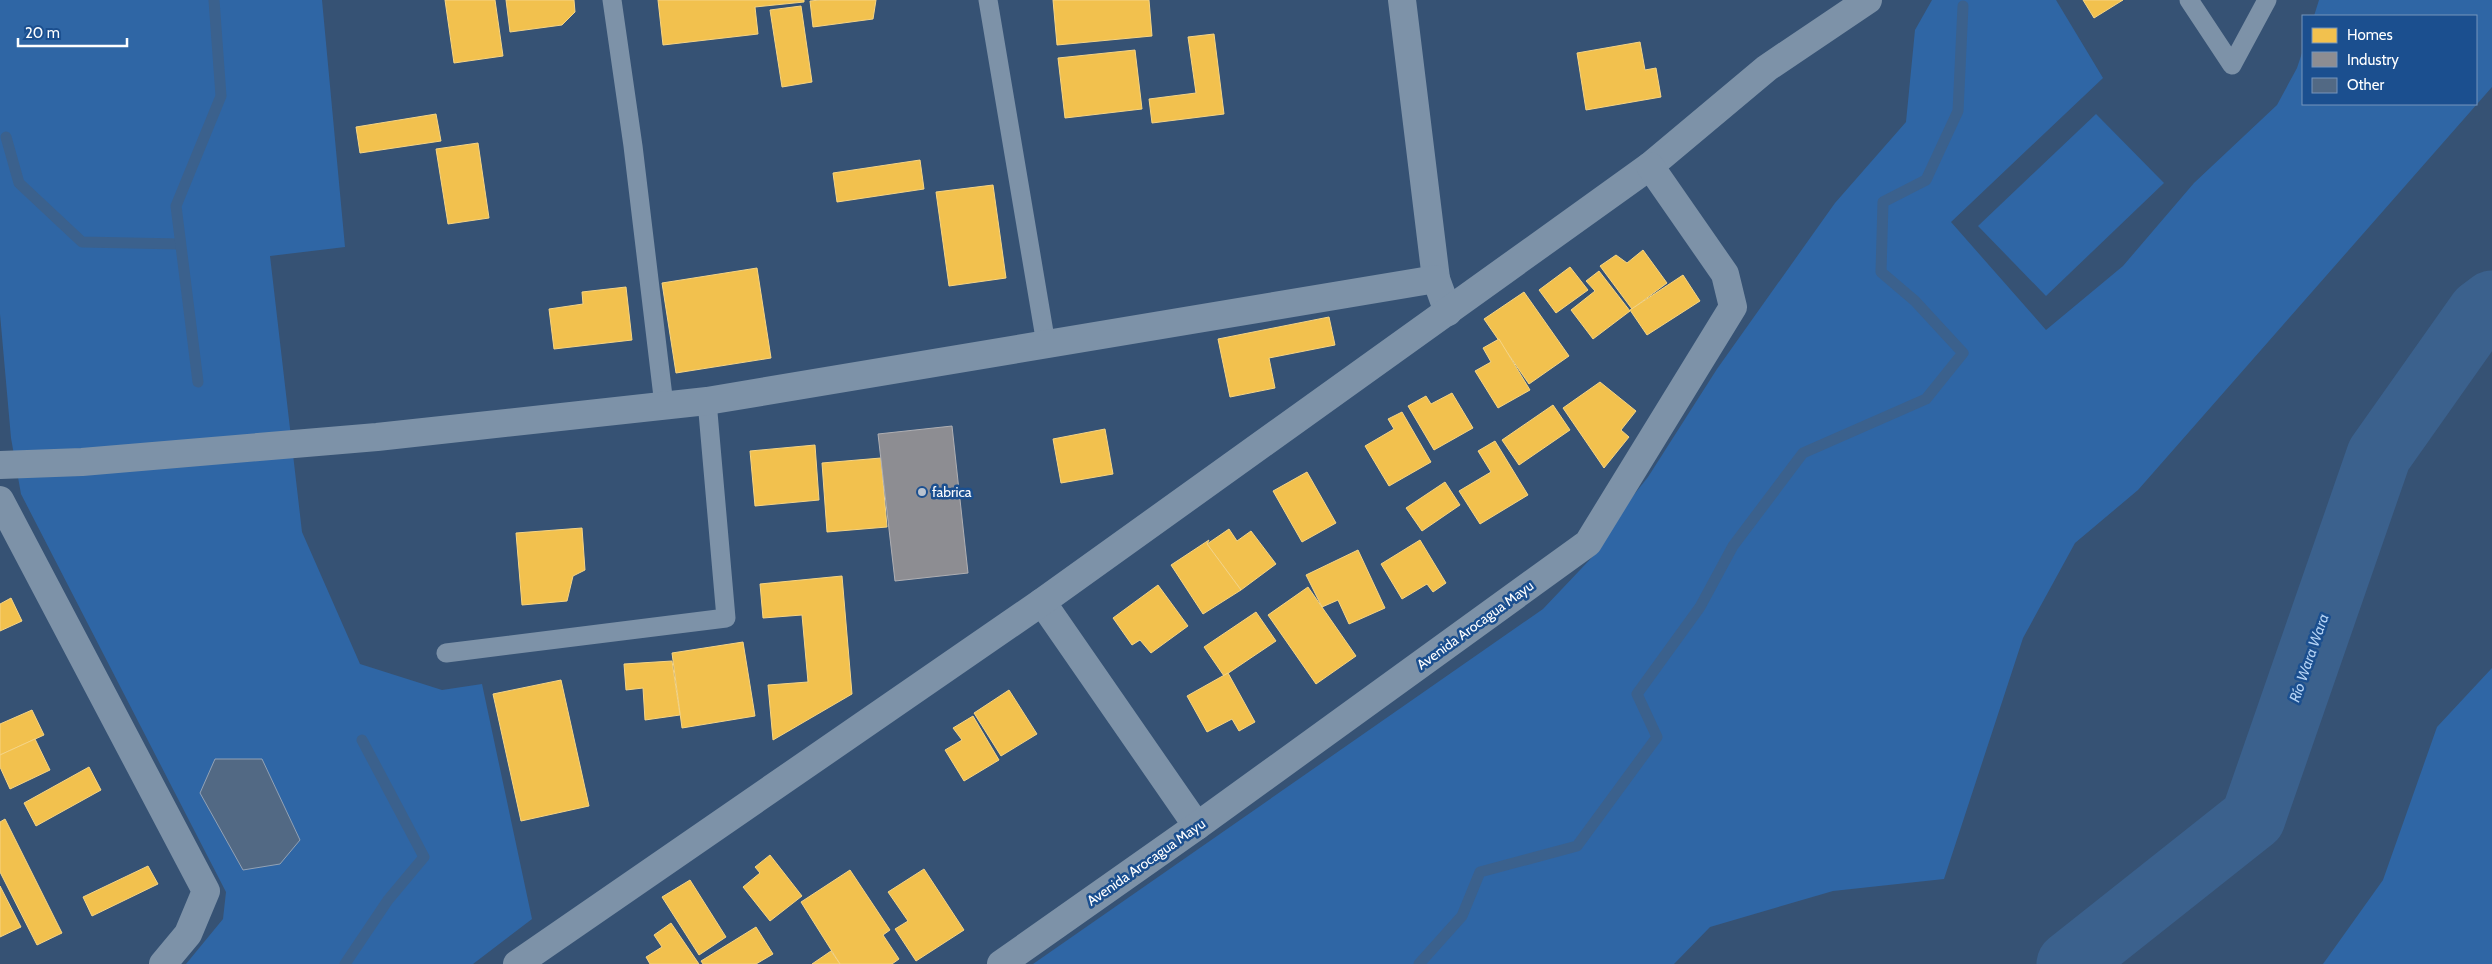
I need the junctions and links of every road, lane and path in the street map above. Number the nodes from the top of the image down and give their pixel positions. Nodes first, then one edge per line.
1 (612, 0) edge
2 (988, 0) edge
3 (1402, 0) edge
4 (1868, 0) edge
5 (2189, 0) edge
6 (2267, 0) edge
7 (1650, 166) junction
8 (1436, 279) junction
9 (1448, 312) junction
10 (1046, 344) junction
11 (706, 401) junction
12 (664, 405) junction
13 (0, 465) edge
14 (0, 500) edge
15 (1042, 602) junction
16 (446, 653) dead end
17 (1197, 826) junction
18 (163, 964) edge
19 (517, 964) edge
20 (1001, 964) edge

1 - 12 lane
2 - 10 lane
3 - 8 street
4 - 7 street
5 - 6 lane
7 - 9 street
7 - 17 street, Avenida Arocagua Mayu
8 - 9 street
8 - 10 street
9 - 15 street
10 - 11 street
11 - 12 street
11 - 16 lane
12 - 13 street
14 - 18 street
15 - 17 street
15 - 19 street
17 - 20 street, Avenida Arocagua Mayu

